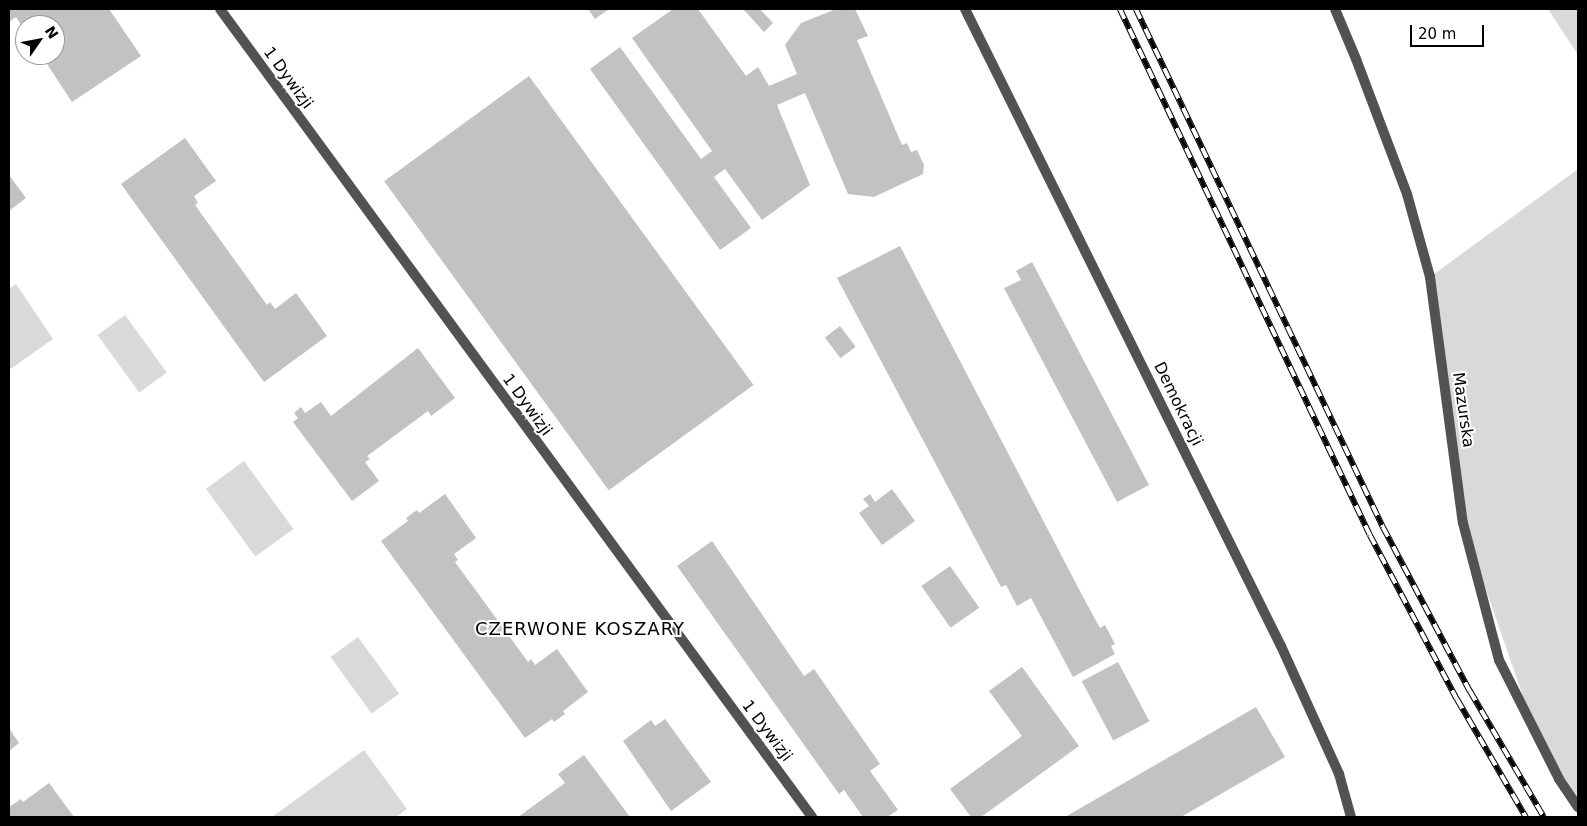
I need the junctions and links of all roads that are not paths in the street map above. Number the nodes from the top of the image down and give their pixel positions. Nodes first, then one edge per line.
1 (220, 9) edge
2 (965, 9) edge
3 (1335, 9) edge
4 (1578, 807) edge
5 (812, 817) edge
6 (1351, 817) edge

1 - 5 street, 1 Dywizji
2 - 6 street, Demokracji
3 - 4 street, Mazurska

